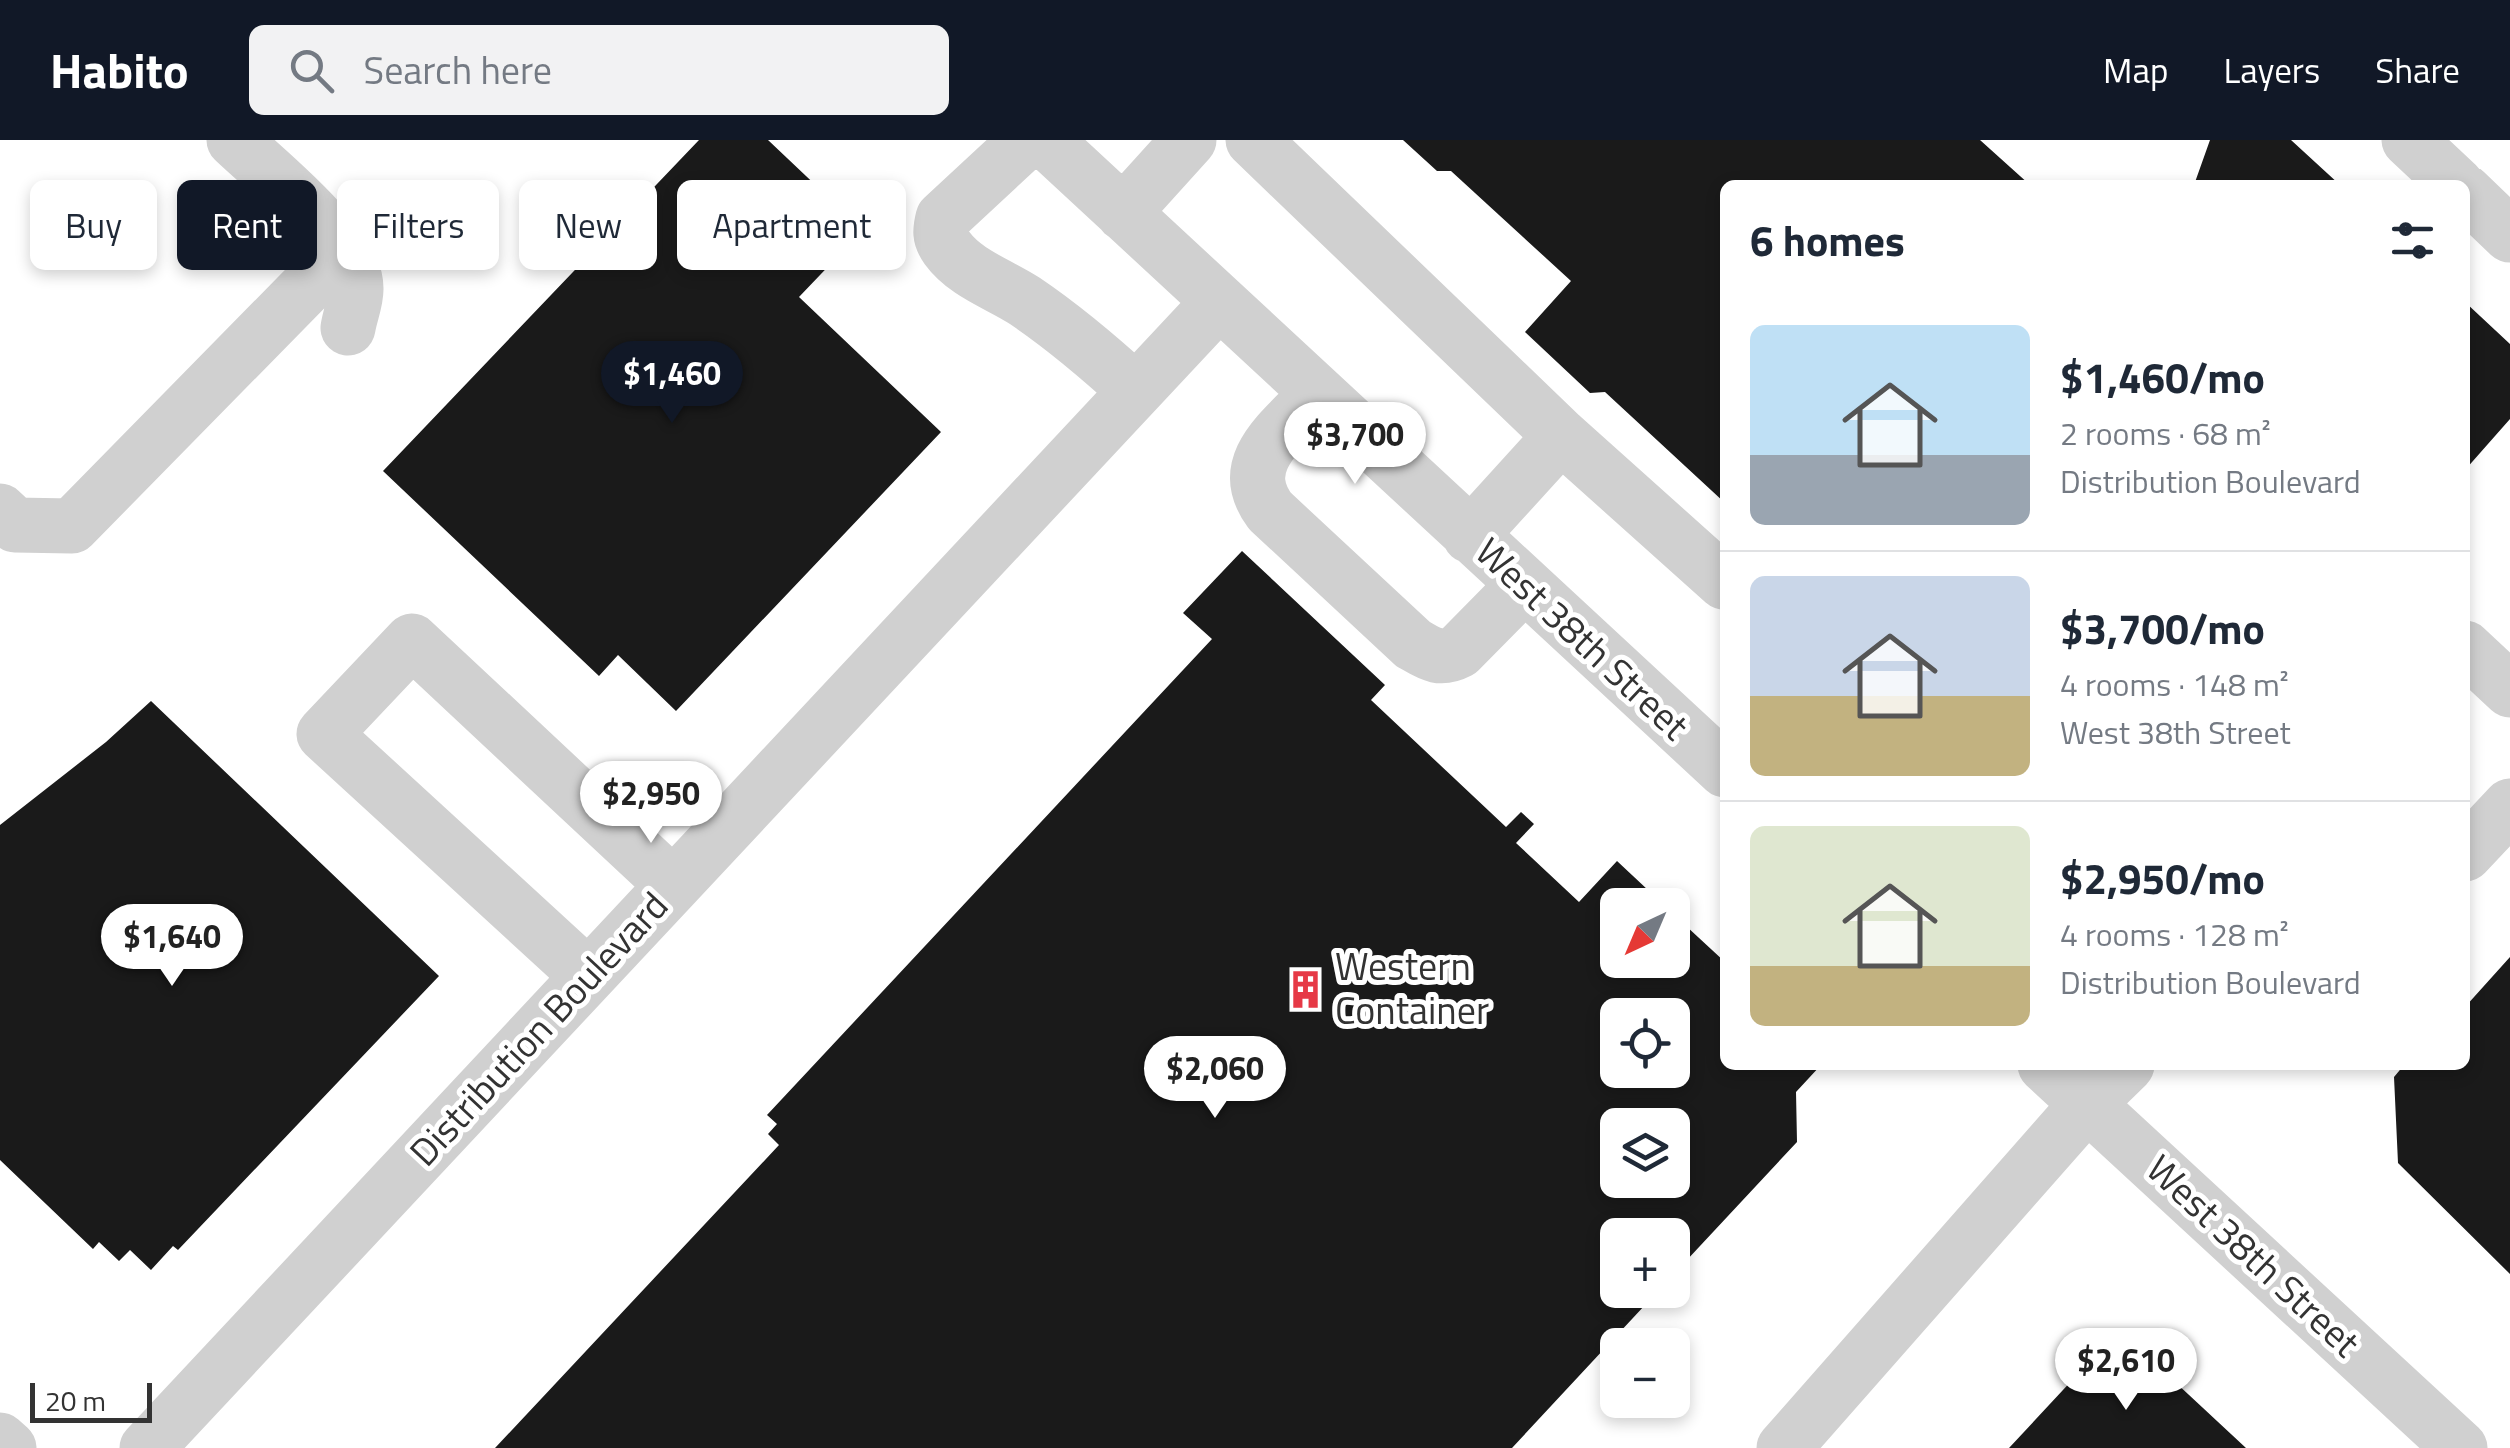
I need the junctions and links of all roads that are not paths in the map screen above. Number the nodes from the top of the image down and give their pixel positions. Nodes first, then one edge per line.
1 (234, 140) edge
2 (1028, 140) edge
3 (1045, 140) edge
4 (1189, 140) edge
5 (1253, 140) edge
6 (2410, 140) edge
7 (2452, 180) edge
8 (2470, 197) edge
9 (1123, 213) junction
10 (2510, 235) edge
11 (337, 244) edge
12 (337, 256) edge
13 (349, 270) edge
14 (1218, 303) junction
15 (348, 328) dead end
16 (1136, 390) junction
17 (1317, 394) junction
18 (1561, 436) junction
19 (0, 511) edge
20 (1470, 536) junction
21 (1720, 578) edge
22 (1524, 585) junction
23 (2470, 653) edge
24 (2510, 690) edge
25 (1720, 765) edge
26 (2510, 806) edge
27 (2470, 849) edge
28 (673, 884) junction
29 (588, 976) junction
30 (2050, 1070) edge
31 (2122, 1070) edge
32 (2087, 1104) junction
33 (0, 1440) edge
34 (8, 1448) edge
35 (147, 1448) edge
36 (1784, 1448) edge
37 (2460, 1448) edge

1 - 11 street
2 - 16 street
3 - 9 street, West 38th Street
4 - 9 street
5 - 18 street
6 - 7 street
8 - 10 street
9 - 14 street, West 38th Street
12 - 19 street
13 - 15 street
14 - 16 street, Distribution Boulevard
14 - 17 street, West 38th Street
16 - 28 street, Distribution Boulevard
17 - 20 street, West 38th Street
17 - 22 street
18 - 20 street
18 - 21 street
20 - 22 street, West 38th Street
22 - 25 street, West 38th Street
23 - 24 street
26 - 27 street
28 - 29 street, Distribution Boulevard
28 - 29 street
29 - 35 street, Distribution Boulevard
30 - 32 street, West 38th Street
31 - 32 street
32 - 36 street
32 - 37 street, West 38th Street
33 - 34 street

